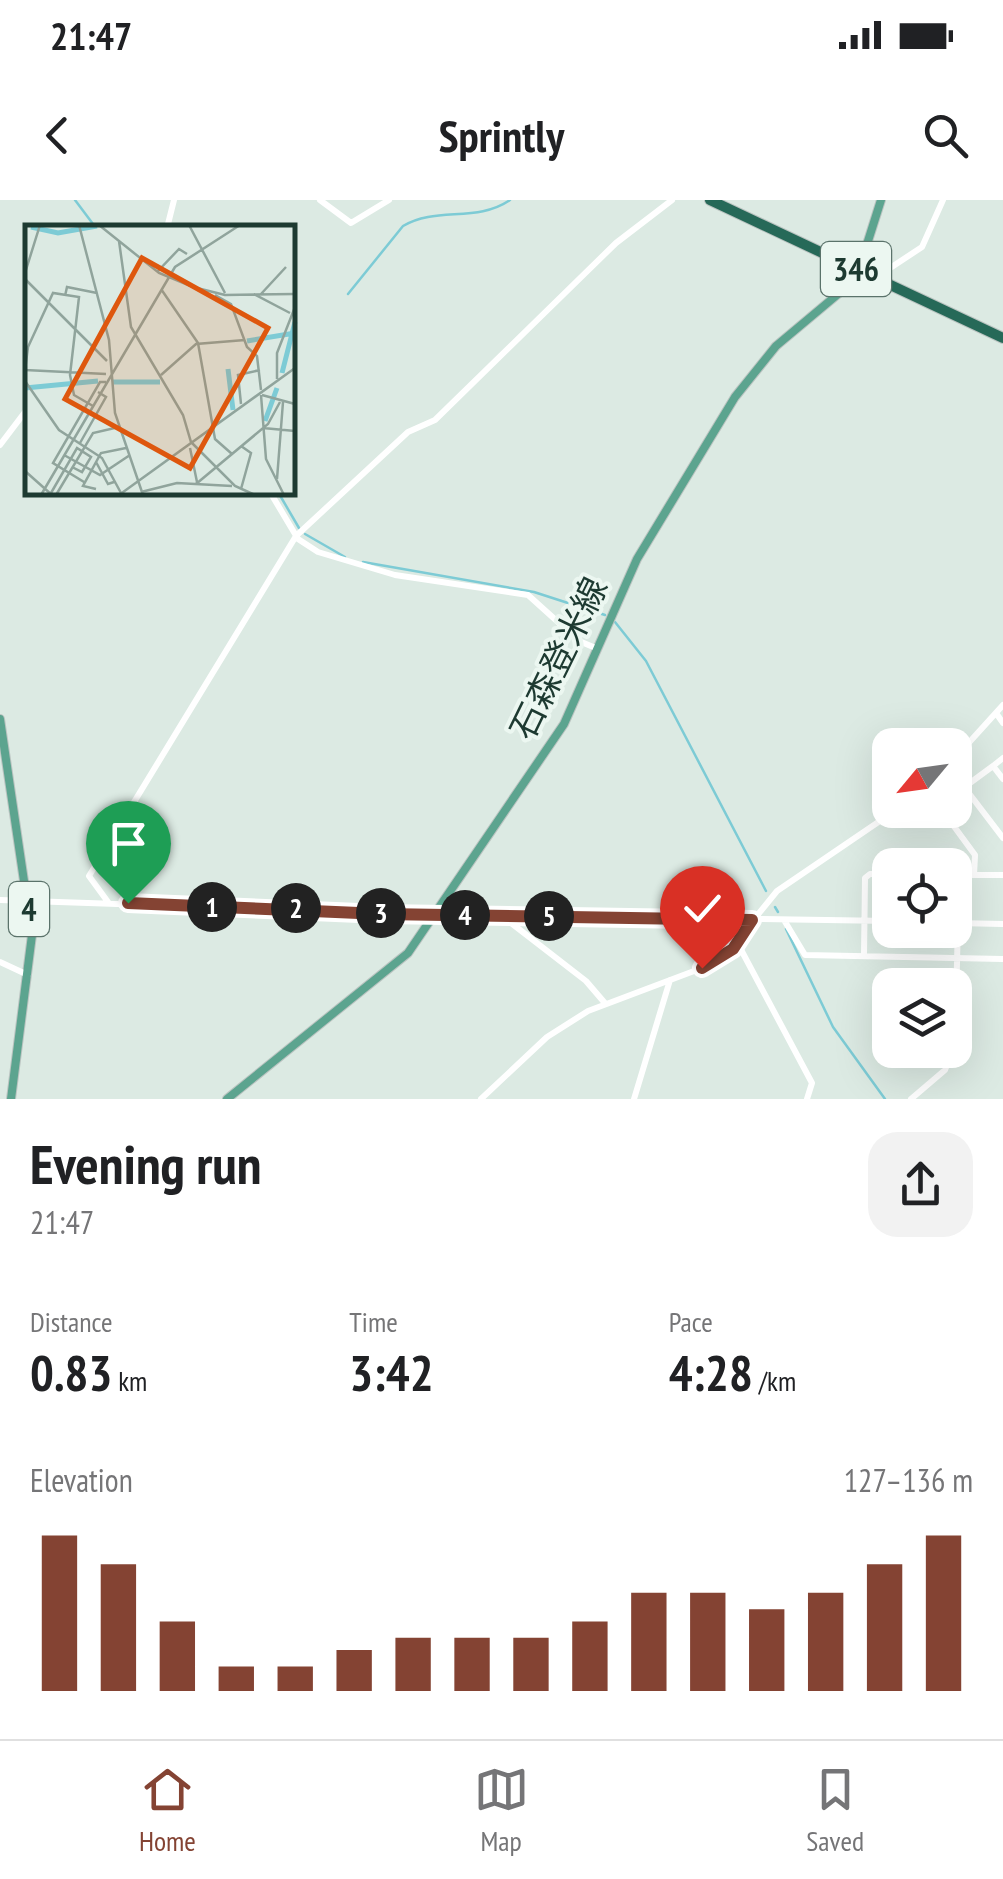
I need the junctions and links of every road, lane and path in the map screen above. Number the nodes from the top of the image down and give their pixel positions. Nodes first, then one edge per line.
1 (174, 200) edge
2 (320, 200) edge
3 (389, 200) edge
4 (672, 200) edge
5 (710, 200) edge
6 (881, 200) edge
7 (943, 200) edge
8 (168, 225) edge
9 (861, 271) junction
10 (875, 278) junction
11 (1003, 338) edge
12 (25, 412) edge
13 (0, 444) edge
14 (272, 495) edge
15 (300, 533) junction
16 (598, 649) junction
17 (1003, 705) edge
18 (996, 713) junction
19 (0, 720) edge
20 (1003, 723) edge
21 (972, 739) edge
22 (1003, 758) edge
23 (993, 766) junction
24 (1003, 779) edge
25 (972, 781) edge
26 (972, 797) edge
27 (872, 826) edge
28 (955, 828) edge
29 (1003, 838) edge
30 (872, 874) edge
31 (974, 875) joint
32 (1003, 875) edge
33 (0, 900) edge
34 (28, 902) junction
35 (108, 902) junction
36 (433, 914) junction
37 (501, 915) junction
38 (752, 920) junction
39 (784, 920) junction
40 (865, 920) junction
41 (872, 920) edge
42 (972, 923) edge
43 (1003, 924) edge
44 (738, 944) junction
45 (957, 948) edge
46 (864, 956) junction
47 (958, 958) junction
48 (1003, 959) edge
49 (0, 962) edge
50 (958, 968) edge
51 (29, 975) junction
52 (670, 979) junction
53 (604, 1002) junction
54 (945, 1068) edge
55 (11, 1099) edge
56 (227, 1099) edge
57 (481, 1099) edge
58 (634, 1099) edge
59 (807, 1099) edge
60 (911, 1099) edge

1 - 8 street
2 - 3 street
4 - 15 street
5 - 9 highway, 346
6 - 9 main road, 石森登米線
7 - 10 street
9 - 10 highway, 346
9 - 16 main road, 石森登米線
10 - 11 highway, 346
12 - 13 street
14 - 15 street
15 - 16 street
15 - 35 street
16 - 36 main road, 石森登米線
17 - 18 street
18 - 20 street
18 - 21 street
19 - 34 main road, 4
22 - 23 street
23 - 24 street
23 - 25 street
26 - 29 street
27 - 38 street
28 - 31 street
30 - 40 street
31 - 32 street
33 - 34 street
34 - 35 street
34 - 51 main road, 4
35 - 36 street
36 - 37 street
36 - 56 main road, 石森登米線
37 - 38 street
37 - 53 street
38 - 39 street
38 - 44 street
39 - 40 street
39 - 46 street
40 - 41 street
40 - 46 street
42 - 43 street
44 - 52 street
44 - 59 street
45 - 47 street
46 - 47 street
47 - 48 street
47 - 50 street
49 - 51 street
51 - 55 main road, 4
52 - 53 street
52 - 58 street
53 - 57 street
54 - 60 street

